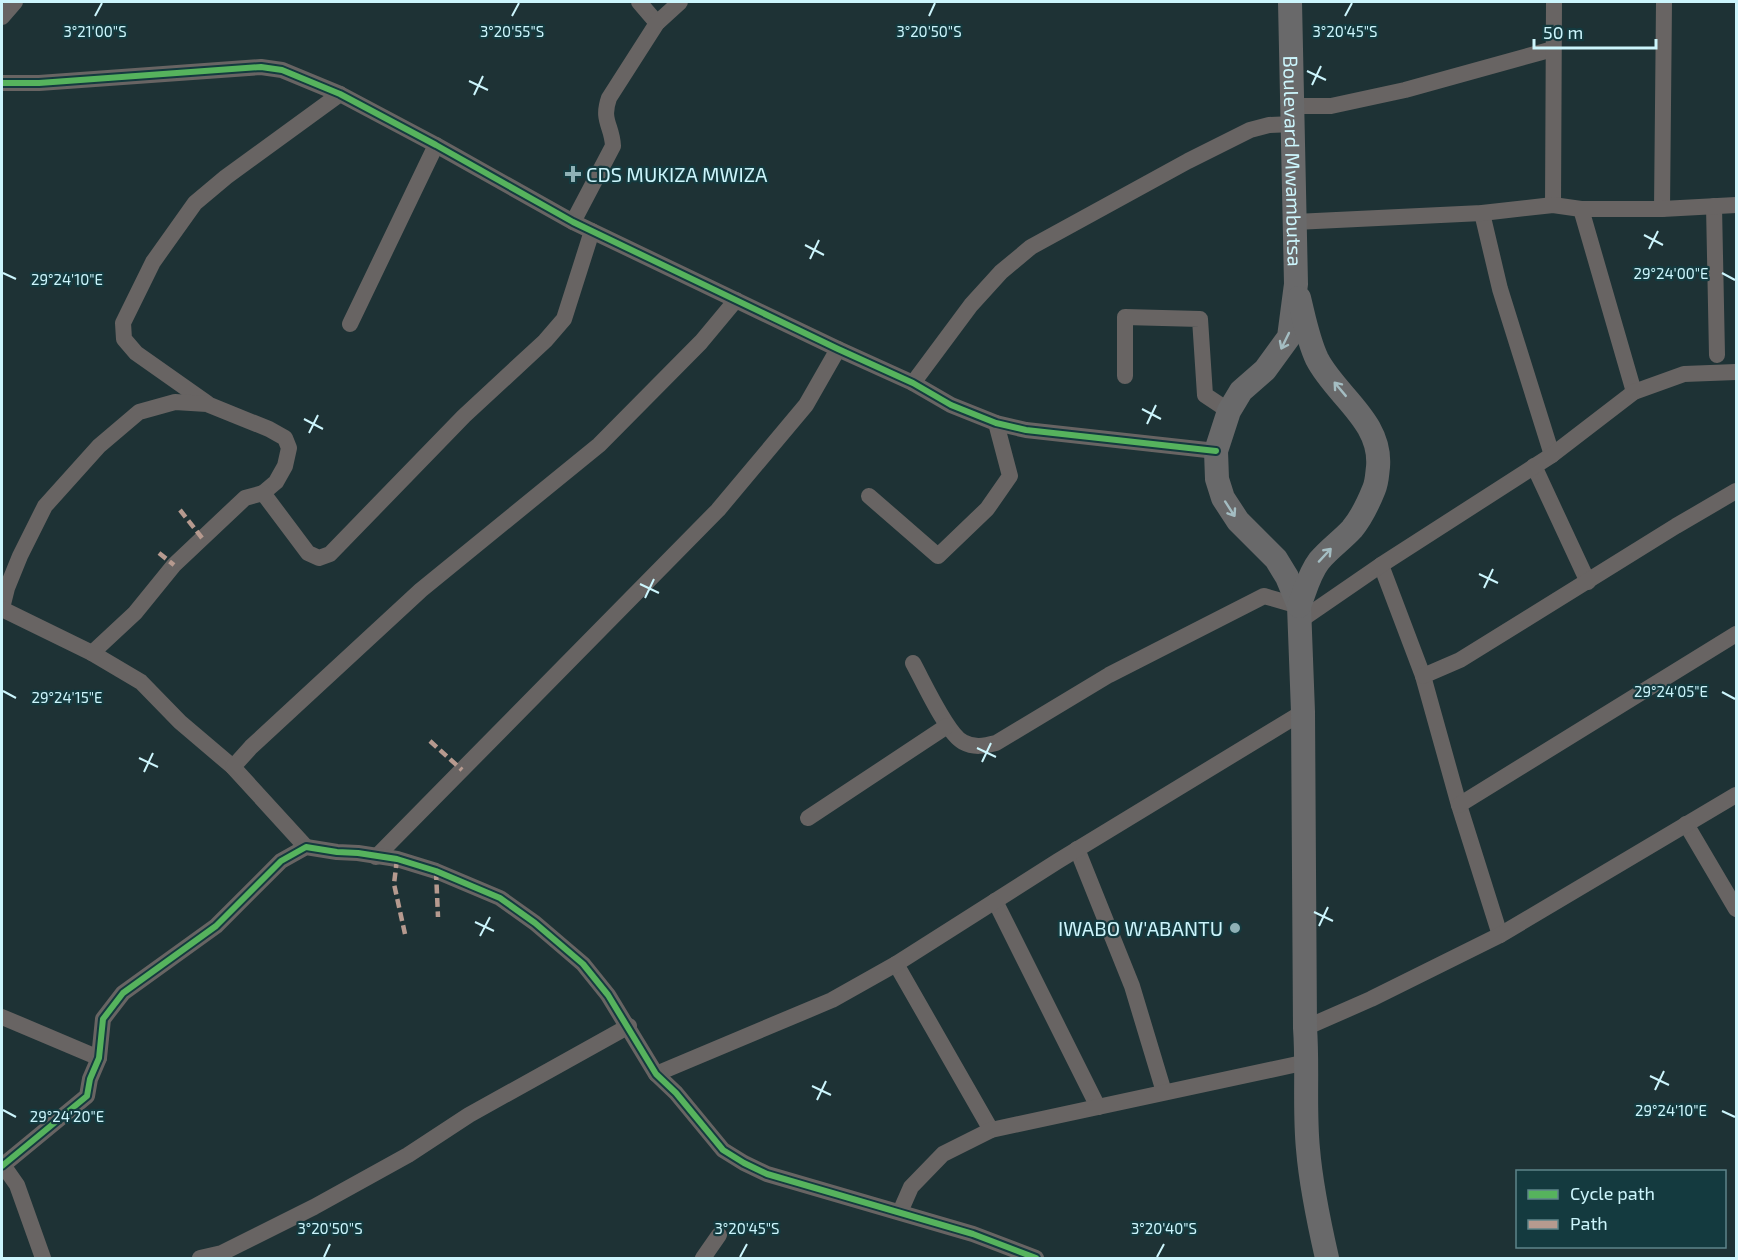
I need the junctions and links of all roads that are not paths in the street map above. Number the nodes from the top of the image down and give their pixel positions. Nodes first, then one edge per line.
1 (15, 2) edge
2 (639, 2) edge
3 (680, 2) edge
4 (1290, 2) edge
5 (1554, 2) edge
6 (1664, 2) edge
7 (2, 17) edge
8 (657, 23) junction
9 (1553, 49) junction
10 (2, 83) edge
11 (340, 94) junction
12 (1292, 115) junction
13 (436, 145) junction
14 (1553, 205) junction
15 (1737, 205) edge
16 (1714, 206) junction
17 (1581, 209) junction
18 (1662, 209) junction
19 (1482, 213) junction
20 (573, 222) junction
21 (1295, 222) junction
22 (592, 231) junction
23 (1296, 284) junction
24 (736, 300) junction
25 (350, 324) dead end
26 (838, 349) junction
27 (1717, 355) dead end
28 (1737, 372) edge
29 (1125, 376) dead end
30 (913, 383) junction
31 (1634, 392) junction
32 (207, 404) junction
33 (1229, 411) junction
34 (996, 423) junction
35 (1216, 451) junction
36 (1552, 454) junction
37 (1534, 466) junction
38 (1737, 491) edge
39 (263, 494) junction
40 (869, 496) dead end
41 (1381, 565) junction
42 (1588, 582) junction
43 (2, 609) edge
44 (1300, 613) junction
45 (1737, 634) edge
46 (92, 653) junction
47 (913, 663) dead end
48 (1423, 676) junction
49 (1303, 712) junction
50 (948, 726) junction
51 (233, 767) junction
52 (1737, 795) edge
53 (1459, 805) junction
54 (808, 818) dead end
55 (1686, 824) junction
56 (306, 847) junction
57 (1077, 849) junction
58 (376, 857) junction
59 (995, 901) junction
60 (1737, 909) edge
61 (1500, 935) junction
62 (896, 964) junction
63 (2, 1017) edge
64 (628, 1026) junction
65 (1305, 1028) junction
66 (99, 1058) junction
67 (1307, 1062) junction
68 (656, 1074) junction
69 (1164, 1092) junction
70 (1098, 1107) junction
71 (991, 1130) junction
72 (2, 1166) edge
73 (900, 1212) junction
74 (719, 1235) dead end
75 (43, 1258) edge
76 (200, 1258) edge
77 (703, 1258) edge
78 (1036, 1258) edge
79 (1327, 1258) edge

1 - 7 street
2 - 8 street
3 - 8 street
4 - 12 highway, Boulevard Mwambutsa
5 - 9 street
6 - 18 street
8 - 20 street
9 - 12 street
9 - 14 street
10 - 11 street
11 - 13 street
11 - 32 street
12 - 21 highway, Boulevard Mwambutsa
12 - 30 street
13 - 20 street
13 - 25 street
14 - 17 street
14 - 19 street
15 - 16 street
16 - 18 street
16 - 27 street
17 - 18 street
17 - 31 street
19 - 21 street
19 - 36 street
20 - 22 street
21 - 23 highway, Boulevard Mwambutsa
22 - 24 street
22 - 39 street
23 -> 33 highway, Boulevard Mwambutsa
44 -> 23 highway, Boulevard Mwambutsa
24 - 26 street
24 - 51 street
26 - 30 street
26 - 58 street
28 - 31 street
29 - 33 street
30 - 34 street
31 - 36 street
32 - 39 street
32 - 43 street
33 - 35 highway, Boulevard Mwambutsa
34 - 35 street
34 - 40 street
35 -> 44 highway, Boulevard Mwambutsa
36 - 37 street
37 - 41 street
37 - 42 street
38 - 42 street
39 - 46 street
41 - 44 street
41 - 48 street
42 - 48 street
43 - 46 street
44 - 49 highway
44 - 50 street
45 - 53 street
46 - 51 street
47 - 50 street
48 - 53 street
49 - 57 street
49 - 65 highway
50 - 54 street
51 - 56 street
52 - 55 street
53 - 61 street
55 - 60 street
55 - 61 street
56 - 58 street
56 - 66 street
57 - 59 street
57 - 69 street
58 - 64 street
59 - 62 street
59 - 70 street
61 - 65 street
62 - 68 street
62 - 71 street
63 - 66 street
64 - 68 street
64 - 76 street
65 - 67 highway
66 - 72 street
67 - 69 street
67 - 79 highway
68 - 73 street
69 - 70 street
70 - 71 street
71 - 73 street
72 - 75 street
73 - 78 street
74 - 77 street

